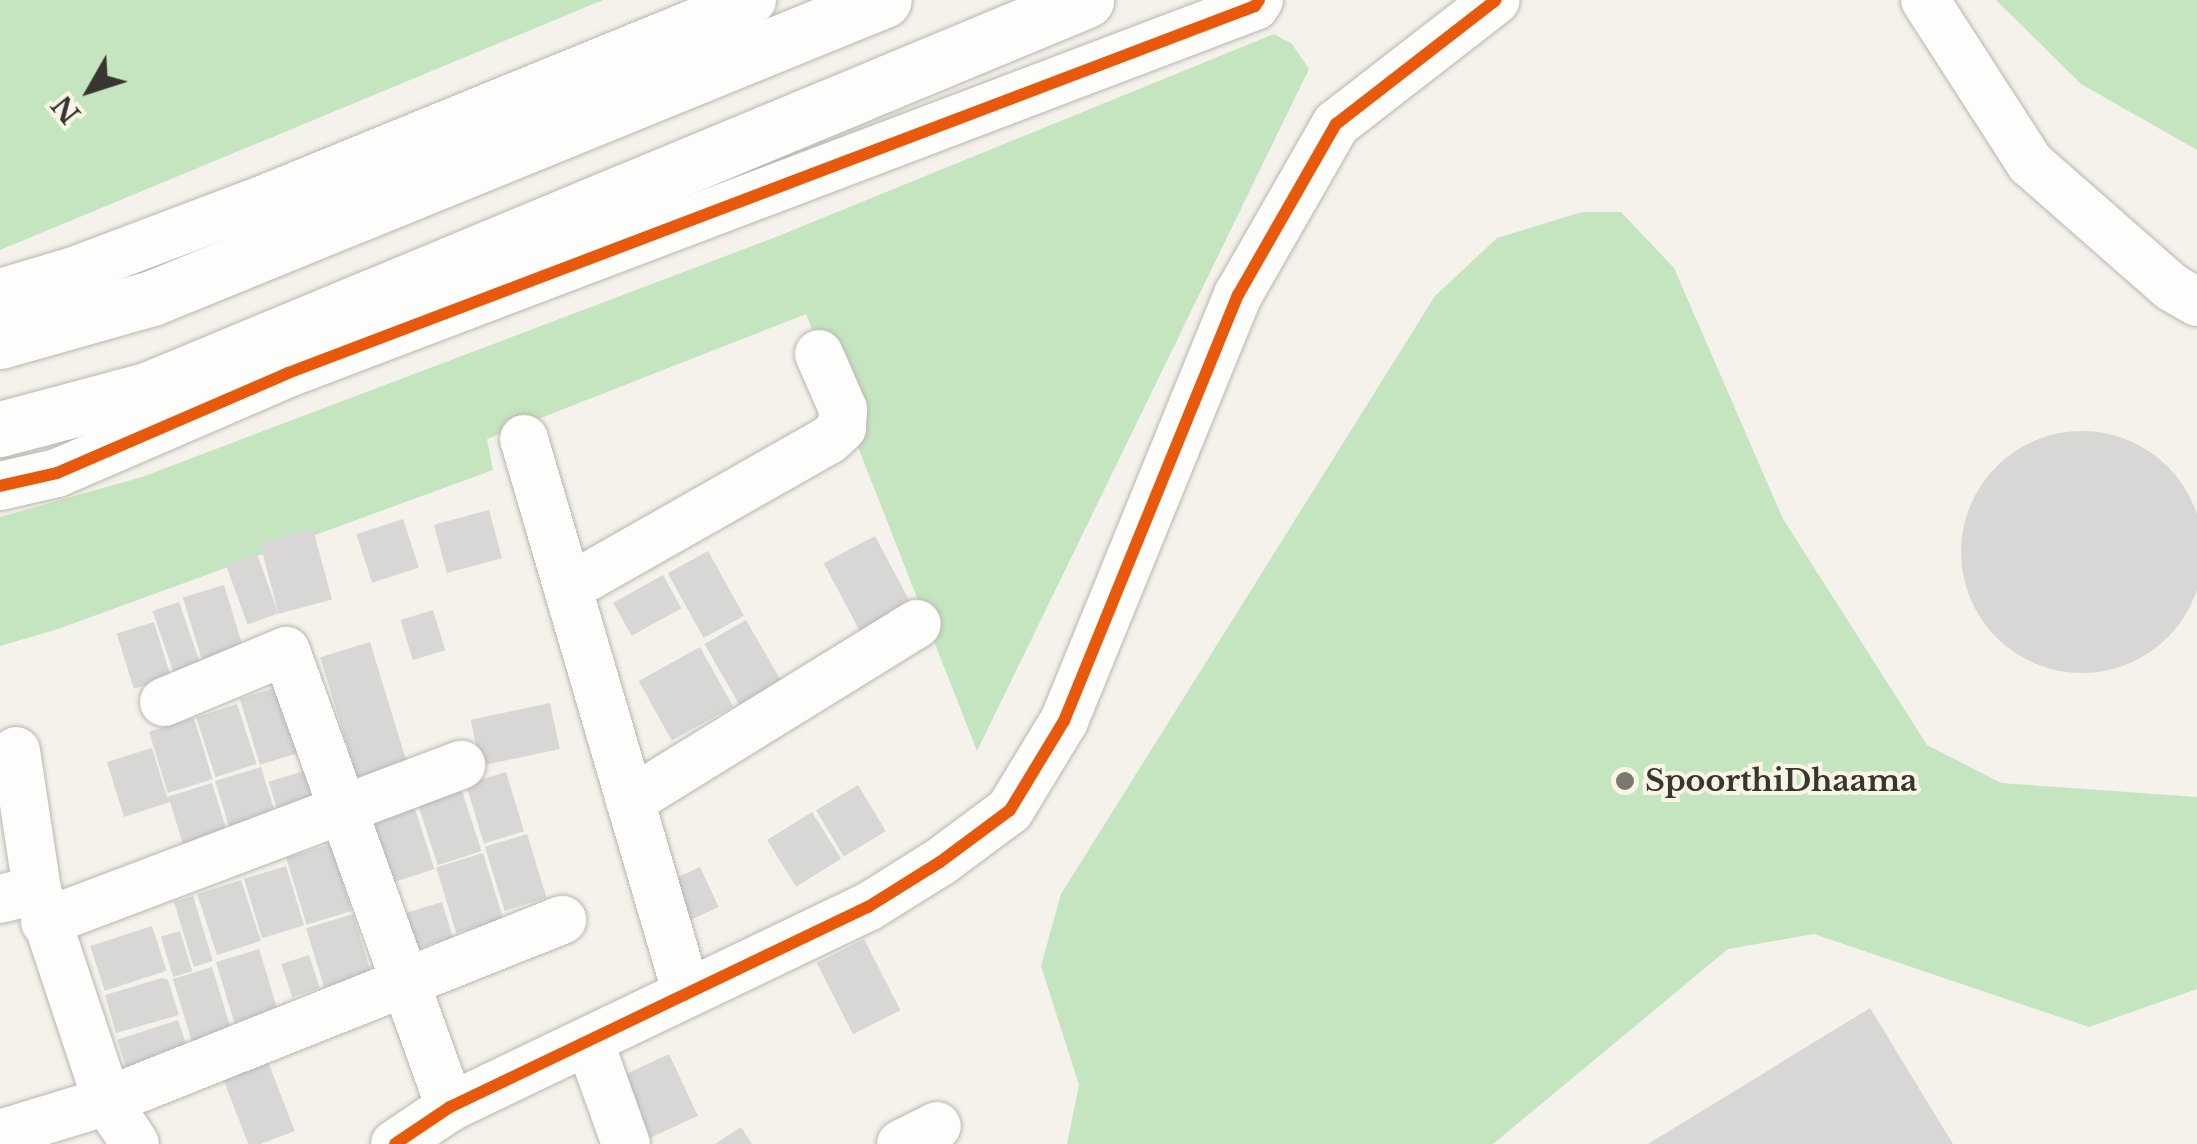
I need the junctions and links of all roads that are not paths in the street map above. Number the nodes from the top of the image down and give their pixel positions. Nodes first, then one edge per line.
1 (752, 0) edge
2 (884, 0) edge
3 (1086, 0) edge
4 (1260, 0) edge
5 (1496, 0) edge
6 (1925, 0) edge
7 (0, 293) edge
8 (2197, 302) edge
9 (0, 341) edge
10 (819, 354) dead end
11 (0, 429) edge
12 (524, 439) dead end
13 (0, 486) edge
14 (568, 588) junction
15 (916, 624) dead end
16 (164, 702) dead end
17 (16, 751) dead end
18 (461, 765) dead end
19 (630, 801) junction
20 (344, 812) junction
21 (27, 904) edge
22 (562, 920) dead end
23 (406, 982) junction
24 (686, 991) junction
25 (589, 1041) junction
26 (107, 1101) junction
27 (450, 1106) junction
28 (0, 1134) edge
29 (135, 1144) edge
30 (394, 1144) edge
31 (626, 1144) edge

1 - 7 street
2 - 9 main road
3 - 11 main road
4 - 13 street
5 - 24 street
6 - 8 street
10 - 14 street
12 - 14 street
14 - 19 street
15 - 19 street
16 - 20 street
17 - 21 street
18 - 20 street
19 - 24 street
20 - 21 street
20 - 23 street
21 - 26 street
22 - 23 street
23 - 26 street
23 - 27 street
24 - 25 street
25 - 27 street
25 - 31 street
26 - 28 street
26 - 29 street
27 - 30 street

